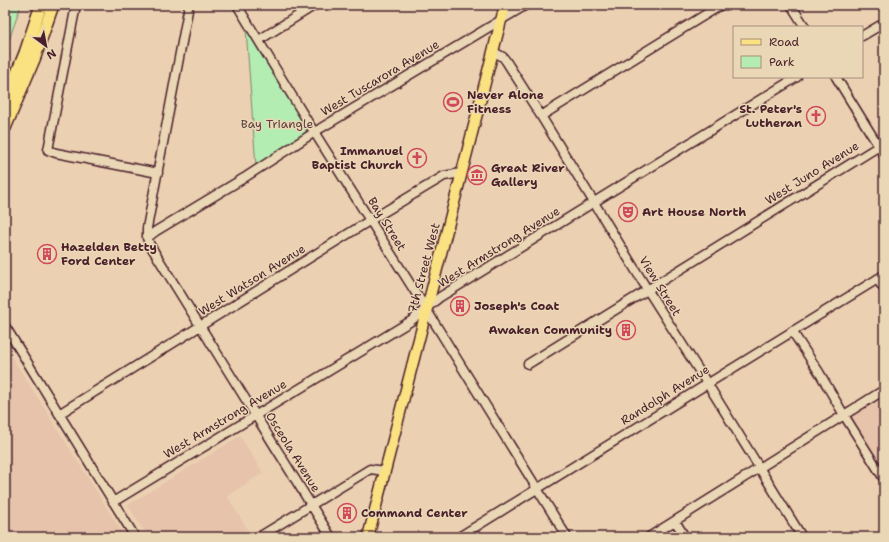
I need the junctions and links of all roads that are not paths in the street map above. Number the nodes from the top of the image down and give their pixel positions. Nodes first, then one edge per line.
1 (42, 5) edge
2 (53, 5) edge
3 (76, 5) edge
4 (189, 5) edge
5 (237, 5) edge
6 (315, 5) edge
7 (505, 5) edge
8 (526, 5) edge
9 (721, 5) edge
10 (791, 5) edge
11 (501, 20) junction
12 (884, 23) edge
13 (804, 26) edge
14 (863, 35) edge
15 (259, 40) junction
16 (494, 52) junction
17 (795, 78) edge
18 (837, 78) edge
19 (5, 102) edge
20 (541, 116) junction
21 (5, 128) edge
22 (314, 132) junction
23 (881, 144) edge
24 (884, 155) edge
25 (158, 173) junction
26 (462, 173) junction
27 (594, 202) junction
28 (370, 220) junction
29 (147, 238) junction
30 (881, 277) edge
31 (647, 289) junction
32 (884, 289) edge
33 (426, 309) junction
34 (5, 326) edge
35 (200, 326) junction
36 (792, 331) junction
37 (528, 364) dead end
38 (707, 383) junction
39 (884, 390) edge
40 (59, 414) junction
41 (256, 415) junction
42 (844, 415) junction
43 (759, 467) junction
44 (385, 472) junction
45 (884, 479) edge
46 (537, 489) junction
47 (113, 502) junction
48 (312, 505) junction
49 (675, 521) junction
50 (135, 537) edge
51 (259, 537) edge
52 (331, 537) edge
53 (368, 537) edge
54 (459, 537) edge
55 (567, 537) edge
56 (649, 537) edge
57 (685, 537) edge
58 (802, 537) edge

1 - 19 highway
2 - 21 highway
3 - 25 street
4 - 25 street
5 - 15 street, Bay Street
6 - 15 street
7 - 11 main road, 7th Street West
8 - 11 street, West Tuscarora Avenue
9 - 20 street
10 - 13 street
11 - 16 main road, 7th Street West
11 - 22 street, West Tuscarora Avenue
12 - 14 street
15 - 22 street, Bay Street
16 - 20 street, View Street
16 - 26 main road, 7th Street West
17 - 27 street, West Armstrong Avenue
18 - 23 street
20 - 27 street, View Street
22 - 28 street, Bay Street
22 - 29 street, West Tuscarora Avenue
23 - 24 street
23 - 31 street, West Juno Avenue
25 - 29 street
26 - 28 street, West Watson Avenue
26 - 33 main road, 7th Street West
27 - 31 street, View Street
27 - 33 street, West Armstrong Avenue
28 - 33 street, Bay Street
28 - 35 street, West Watson Avenue
29 - 35 street, Osceola Avenue
30 - 32 street
30 - 36 street, Randolph Avenue
31 - 37 street, West Juno Avenue
31 - 38 street, View Street
33 - 41 street, West Armstrong Avenue
33 - 44 main road, 7th Street West
33 - 46 street, Bay Street
34 - 40 street
35 - 40 street, West Watson Avenue
35 - 41 street, Osceola Avenue
36 - 38 street, Randolph Avenue
36 - 42 street
38 - 43 street, View Street
38 - 46 street, Randolph Avenue
39 - 42 street
40 - 47 street
41 - 47 street, West Armstrong Avenue
41 - 48 street, Osceola Avenue
42 - 43 street
42 - 45 street
43 - 49 street
43 - 58 street, View Street
44 - 48 street
44 - 53 main road, 7th Street West
46 - 54 street, Randolph Avenue
46 - 55 street, Bay Street
47 - 50 street
48 - 51 street
48 - 52 street, Osceola Avenue
49 - 56 street
49 - 57 street

